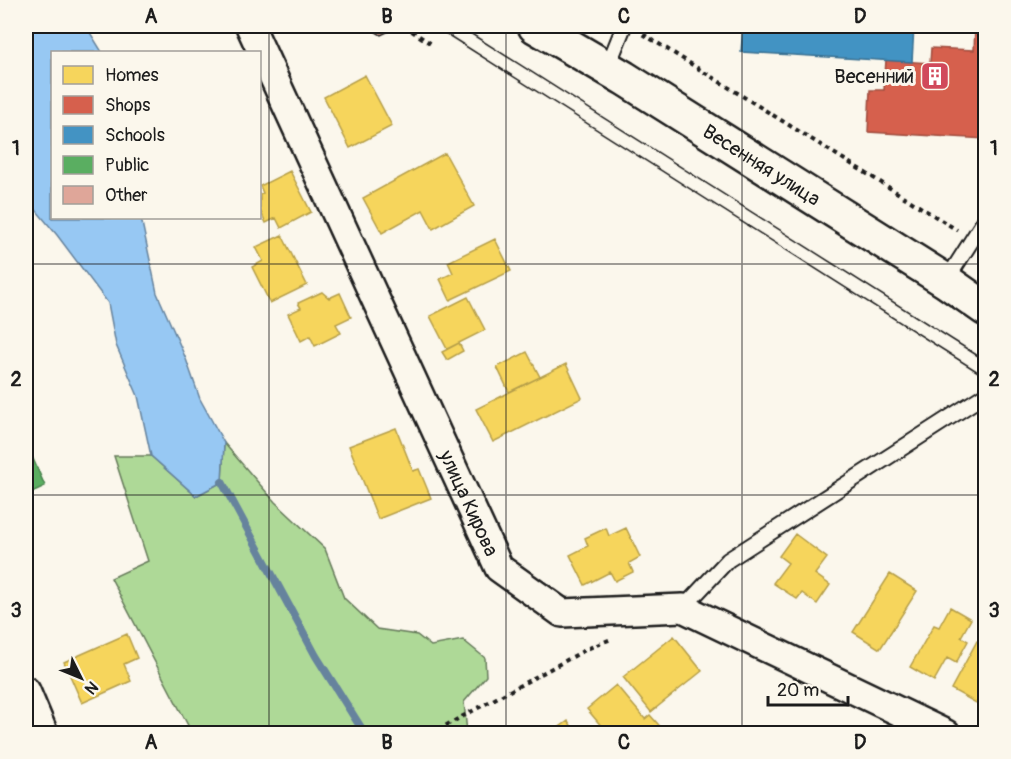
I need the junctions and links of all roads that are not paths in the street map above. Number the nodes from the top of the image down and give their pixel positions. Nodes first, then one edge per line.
1 (250, 26) edge
2 (535, 26) edge
3 (624, 26) edge
4 (607, 68) junction
5 (986, 218) edge
6 (946, 281) junction
7 (986, 309) edge
8 (986, 394) edge
9 (683, 608) junction
10 (26, 691) edge
11 (44, 734) edge
12 (946, 734) edge

1 - 9 street, улица Кирова
2 - 4 main road, Весенняя улица
3 - 4 lane
4 - 6 main road, Весенняя улица
5 - 6 lane
6 - 7 main road, Весенняя улица
8 - 9 lane
9 - 12 street, улица Кирова
10 - 11 street

